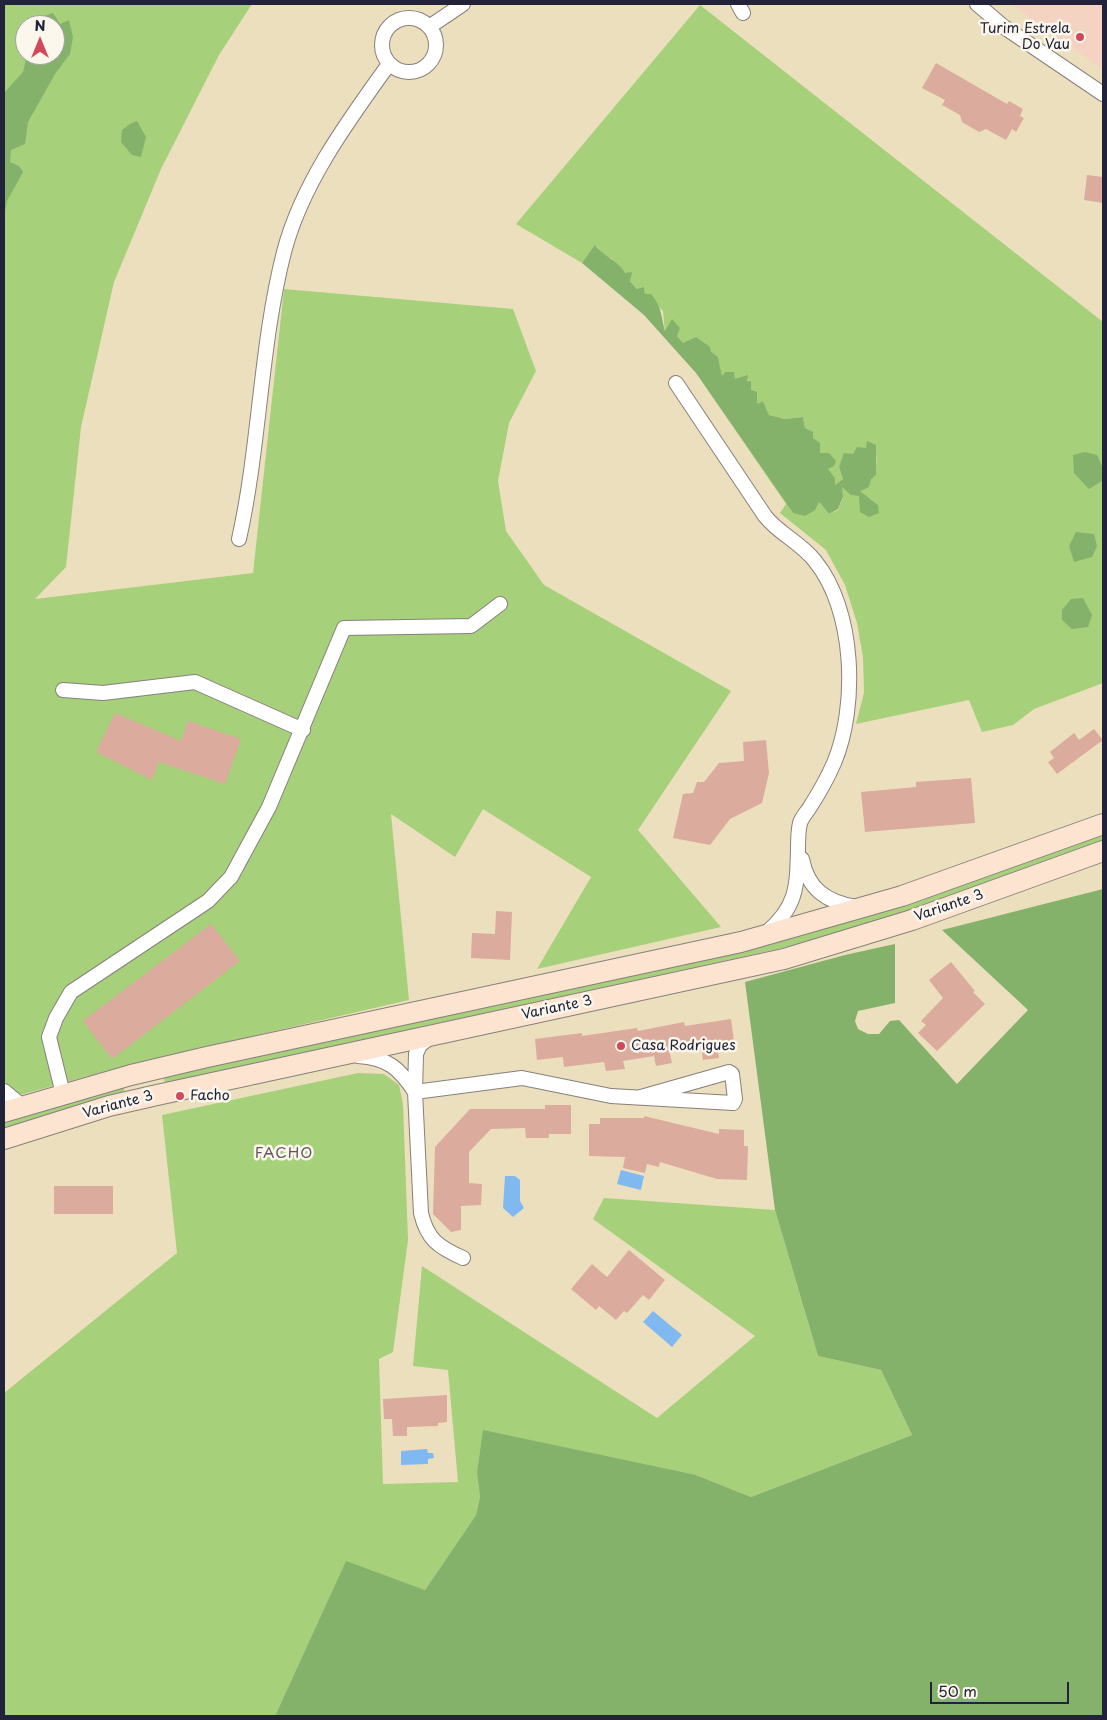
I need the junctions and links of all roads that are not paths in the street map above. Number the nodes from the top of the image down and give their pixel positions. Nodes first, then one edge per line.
1 (463, 4) edge
2 (976, 4) edge
3 (429, 26) junction
4 (388, 64) junction
5 (1103, 94) edge
6 (676, 383) dead end
7 (239, 539) dead end
8 (500, 604) dead end
9 (63, 690) dead end
10 (303, 730) junction
11 (1103, 824) edge
12 (798, 839) junction
13 (1103, 852) edge
14 (861, 908) junction
15 (762, 936) junction
16 (433, 1035) junction
17 (344, 1055) junction
18 (4, 1092) edge
19 (415, 1092) junction
20 (63, 1094) junction
21 (641, 1097) junction
22 (13, 1109) edge
23 (4, 1139) edge
24 (463, 1258) dead end

1 - 3 street
2 - 5 street
3 - 4 street
3 - 4 street
4 - 7 street
6 - 12 street
8 - 10 street
9 - 10 street
10 - 20 street
11 - 14 main road, Variante 3
12 - 14 street
12 - 15 street
13 - 16 main road, Variante 3
14 - 15 main road, Variante 3
15 - 20 main road, Variante 3
16 - 17 main road, Variante 3
16 - 19 street
17 - 19 street
17 - 23 main road, Variante 3
18 - 22 street
19 - 21 street
19 - 24 street
20 - 22 main road, Variante 3
21 - 21 street

